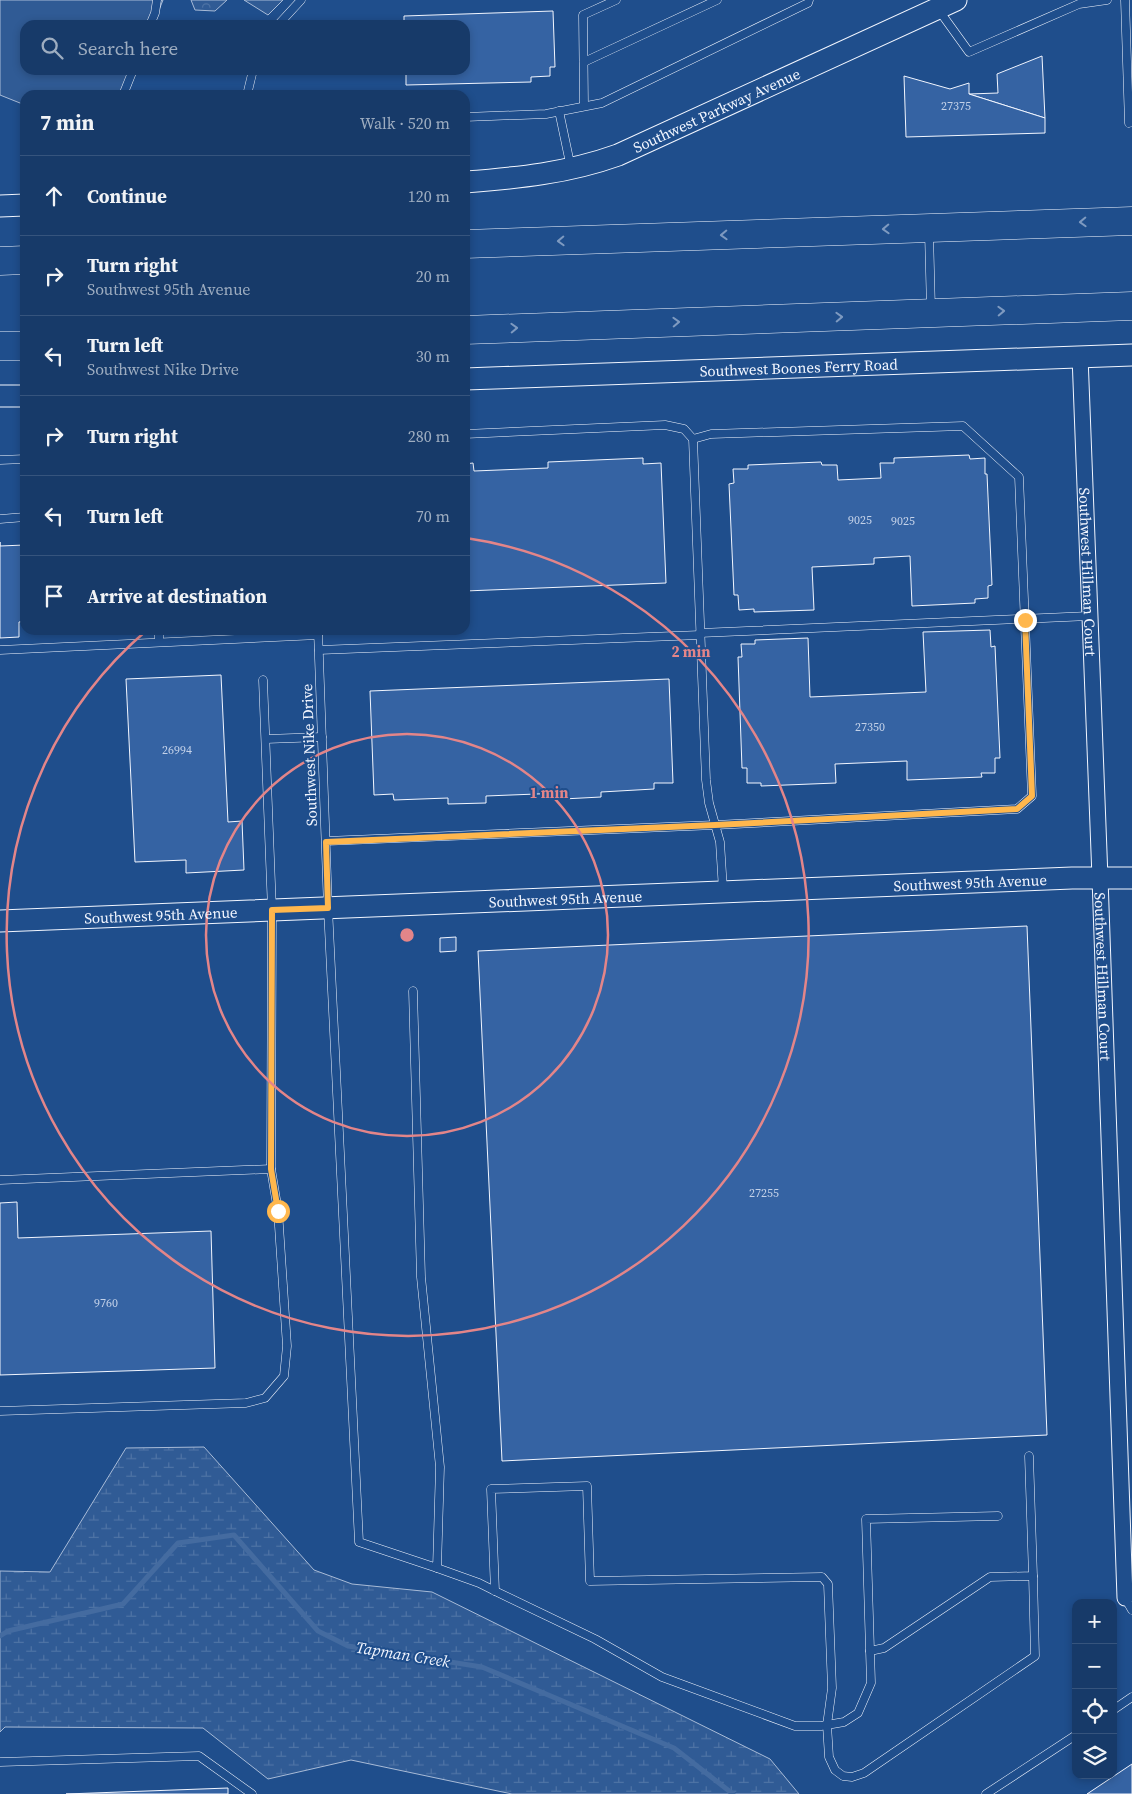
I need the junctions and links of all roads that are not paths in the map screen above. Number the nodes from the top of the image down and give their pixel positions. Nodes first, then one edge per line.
1 (157, 0) edge
2 (301, 0) edge
3 (616, 0) edge
4 (716, 0) edge
5 (809, 0) edge
6 (1107, 0) edge
7 (1125, 0) edge
8 (943, 2) edge
9 (152, 20) edge
10 (283, 20) edge
11 (584, 62) junction
12 (131, 75) edge
13 (252, 75) edge
14 (125, 90) edge
15 (247, 90) edge
16 (584, 106) junction
17 (559, 111) junction
18 (470, 117) edge
19 (1129, 123) dead end
20 (572, 169) junction
21 (470, 182) edge
22 (20, 205) edge
23 (0, 206) edge
24 (1132, 220) edge
25 (928, 228) junction
26 (470, 244) edge
27 (20, 260) edge
28 (0, 261) edge
29 (1132, 306) edge
30 (931, 313) junction
31 (470, 330) edge
32 (0, 346) edge
33 (20, 346) edge
34 (1132, 355) edge
35 (1080, 356) junction
36 (470, 379) edge
37 (0, 396) edge
38 (20, 396) edge
39 (470, 434) edge
40 (693, 439) junction
41 (20, 459) edge
42 (0, 460) edge
43 (0, 518) edge
44 (20, 518) edge
45 (1089, 616) junction
46 (1025, 620) junction
47 (700, 634) junction
48 (159, 635) edge
49 (270, 635) edge
50 (318, 635) edge
51 (159, 642) junction
52 (0, 650) edge
53 (319, 650) junction
54 (264, 680) dead end
55 (322, 737) junction
56 (266, 739) junction
57 (715, 825) junction
58 (326, 842) junction
59 (1100, 878) junction
60 (1132, 878) edge
61 (723, 892) junction
62 (328, 908) junction
63 (272, 910) junction
64 (0, 921) edge
65 (413, 991) dead end
66 (271, 1169) junction
67 (0, 1180) edge
68 (0, 1412) edge
69 (1029, 1456) dead end
70 (998, 1516) dead end
71 (437, 1568) junction
72 (1033, 1576) junction
73 (495, 1591) junction
74 (1128, 1604) edge
75 (870, 1651) junction
76 (1132, 1697) edge
77 (1117, 1707) edge
78 (826, 1725) junction
79 (1072, 1737) edge
80 (0, 1762) edge
81 (252, 1794) edge
82 (986, 1794) edge

1 - 9 lane
2 - 10 lane
3 - 11 lane
4 - 11 lane
5 - 16 lane
6 - 8 lane
7 - 19 lane
8 - 20 street, Southwest Parkway Avenue
11 - 16 lane
12 - 14 lane
13 - 15 lane
16 - 17 lane
17 - 18 lane
17 - 20 lane
20 - 21 street, Southwest Parkway Avenue
22 - 23 street
24 -> 25 highway
25 -> 26 highway
25 - 30 lane
27 - 28 highway
30 -> 29 highway
31 -> 30 highway
32 - 33 highway
34 - 35 street, Southwest Boones Ferry Road
35 - 36 street, Southwest Boones Ferry Road
35 - 45 street, Southwest Hillman Court
37 - 38 street
39 - 40 lane
40 - 46 lane
40 - 47 lane
41 - 42 lane
43 - 44 lane
45 - 46 lane
45 - 59 street, Southwest Hillman Court
46 - 47 lane
46 - 57 lane
47 - 53 lane
47 - 57 lane
48 - 51 lane
49 - 51 lane
50 - 53 lane, Southwest Nike Drive
51 - 52 lane
53 - 55 lane, Southwest Nike Drive
54 - 56 lane
55 - 56 lane
55 - 58 lane, Southwest Nike Drive
56 - 63 lane
57 - 58 lane
57 - 61 lane
58 - 62 lane, Southwest Nike Drive
59 - 60 street, Southwest 95th Avenue
59 - 61 street, Southwest 95th Avenue
59 - 74 street, Southwest Hillman Court
61 - 62 street, Southwest 95th Avenue
62 - 63 street, Southwest 95th Avenue
62 - 71 lane, Southwest Nike Drive
63 - 64 street, Southwest 95th Avenue
63 - 66 lane
65 - 71 lane
66 - 67 lane
66 - 68 lane
69 - 72 lane
70 - 75 lane
71 - 73 lane
72 - 75 lane
72 - 78 lane
73 - 78 lane
73 - 78 lane
75 - 78 lane
76 - 77 lane
79 - 82 lane
80 - 81 lane

